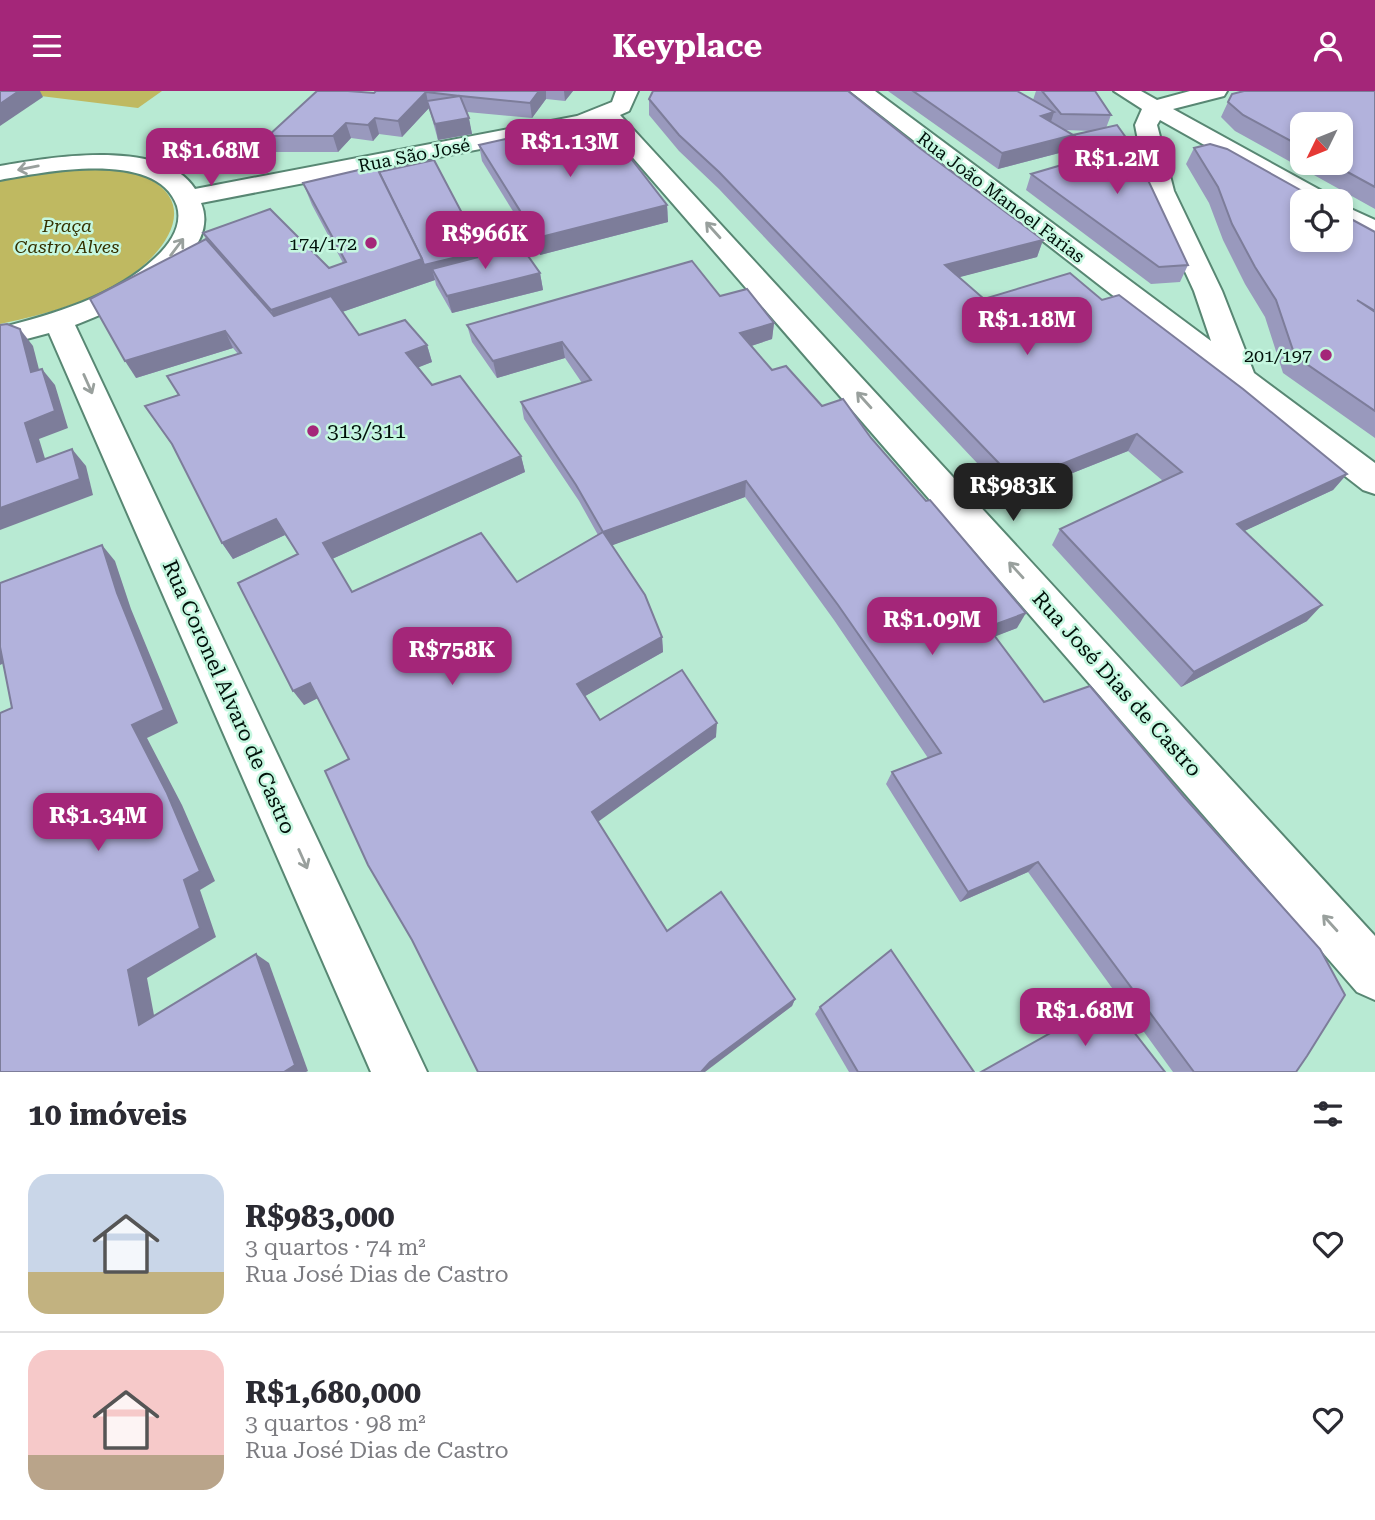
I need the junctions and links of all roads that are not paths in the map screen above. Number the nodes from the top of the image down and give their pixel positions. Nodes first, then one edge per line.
1 (861, 91) edge
2 (1125, 91) edge
3 (1216, 91) edge
4 (617, 102) edge
5 (1154, 107) junction
6 (0, 173) edge
7 (1301, 189) edge
8 (190, 198) junction
9 (1353, 219) edge
10 (1375, 231) edge
11 (59, 322) junction
12 (0, 337) edge
13 (1240, 378) junction
14 (1375, 481) edge
15 (1375, 974) edge
16 (399, 1072) edge

1 - 13 street, Rua João Manoel Farias
2 - 5 street
3 - 5 street
4 - 8 street, Rua São José
15 -> 4 street, Rua José Dias de Castro
5 - 7 street
5 - 13 street
8 -> 6 street
11 -> 8 street
9 - 10 street
11 - 12 street
11 -> 16 street, Rua Coronel Alvaro de Castro
13 - 14 street, Rua João Manoel Farias

